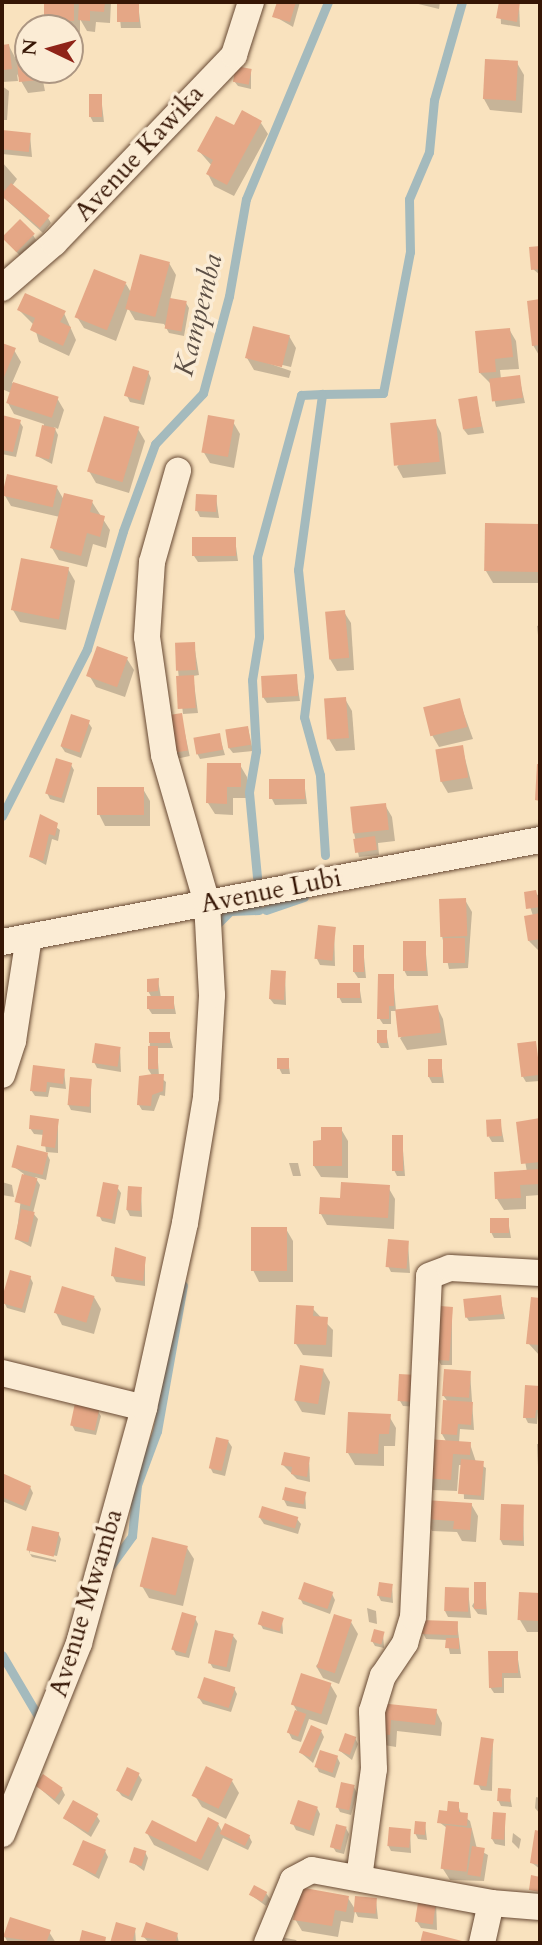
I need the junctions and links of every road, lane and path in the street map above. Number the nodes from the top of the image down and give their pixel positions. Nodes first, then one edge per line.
1 (251, 2) edge
2 (2, 288) edge
3 (178, 471) dead end
4 (540, 840) edge
5 (207, 903) junction
6 (29, 937) junction
7 (2, 942) edge
8 (2, 1075) edge
9 (540, 1273) edge
10 (2, 1373) edge
11 (144, 1408) junction
12 (2, 1834) edge
13 (359, 1878) junction
14 (491, 1903) junction
15 (540, 1907) edge
16 (267, 1943) edge
17 (482, 1943) edge

1 - 2 street, Avenue Kawika
3 - 5 street, Avenue Mwamba
4 - 5 street, Avenue Lubi
5 - 6 street, Avenue Lubi
5 - 11 street, Avenue Mwamba
6 - 7 street, Avenue Lubi
6 - 8 street
9 - 13 street
10 - 11 street
11 - 12 street, Avenue Mwamba
13 - 14 street
13 - 16 street
14 - 15 street
14 - 17 street

